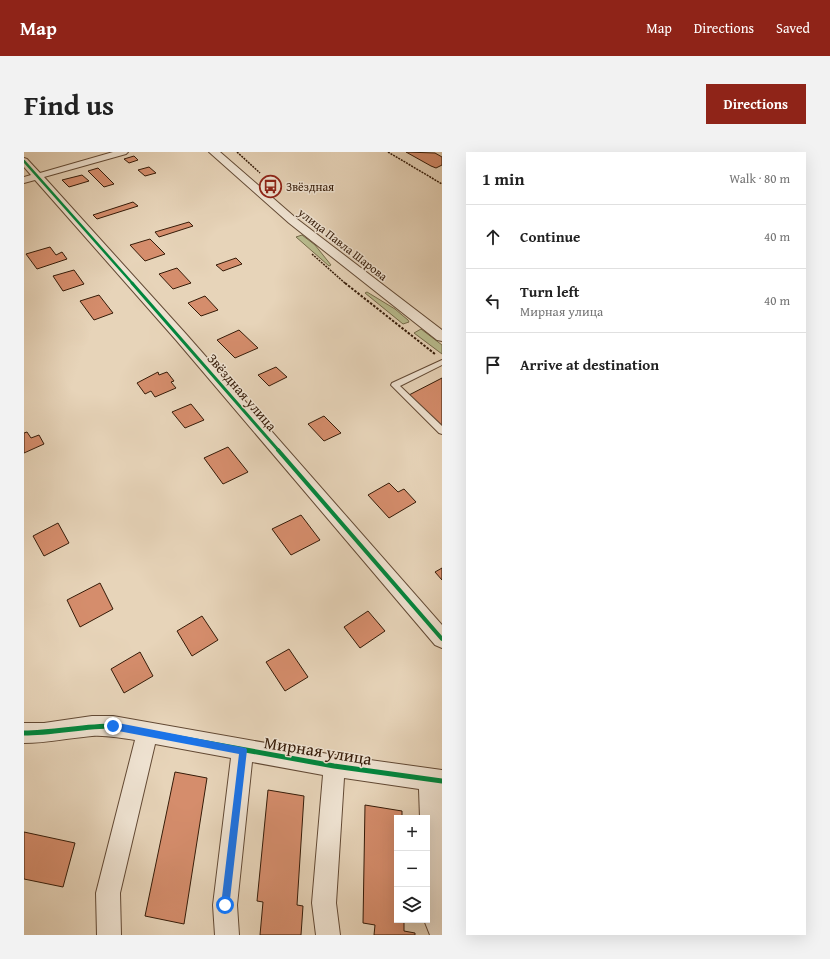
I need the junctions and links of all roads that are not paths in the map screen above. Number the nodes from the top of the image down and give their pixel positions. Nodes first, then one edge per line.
1 (123, 152) edge
2 (214, 152) edge
3 (24, 161) edge
4 (30, 179) edge
5 (442, 337) edge
6 (442, 362) edge
7 (442, 431) edge
8 (442, 639) edge
9 (25, 730) edge
10 (147, 732) junction
11 (243, 750) junction
12 (334, 766) junction
13 (436, 780) edge
14 (442, 934) edge
15 (109, 935) edge
16 (227, 935) edge
17 (328, 935) edge

1 - 4 street
2 - 5 street, улица Павла Шарова
3 - 4 street, Звёздная улица
4 - 8 street, Звёздная улица
6 - 7 lane
9 - 10 street, Мирная улица
10 - 11 street, Мирная улица
10 - 15 street
11 - 12 street, Мирная улица
11 - 16 street
12 - 13 street, Мирная улица
12 - 17 street
13 - 14 street

